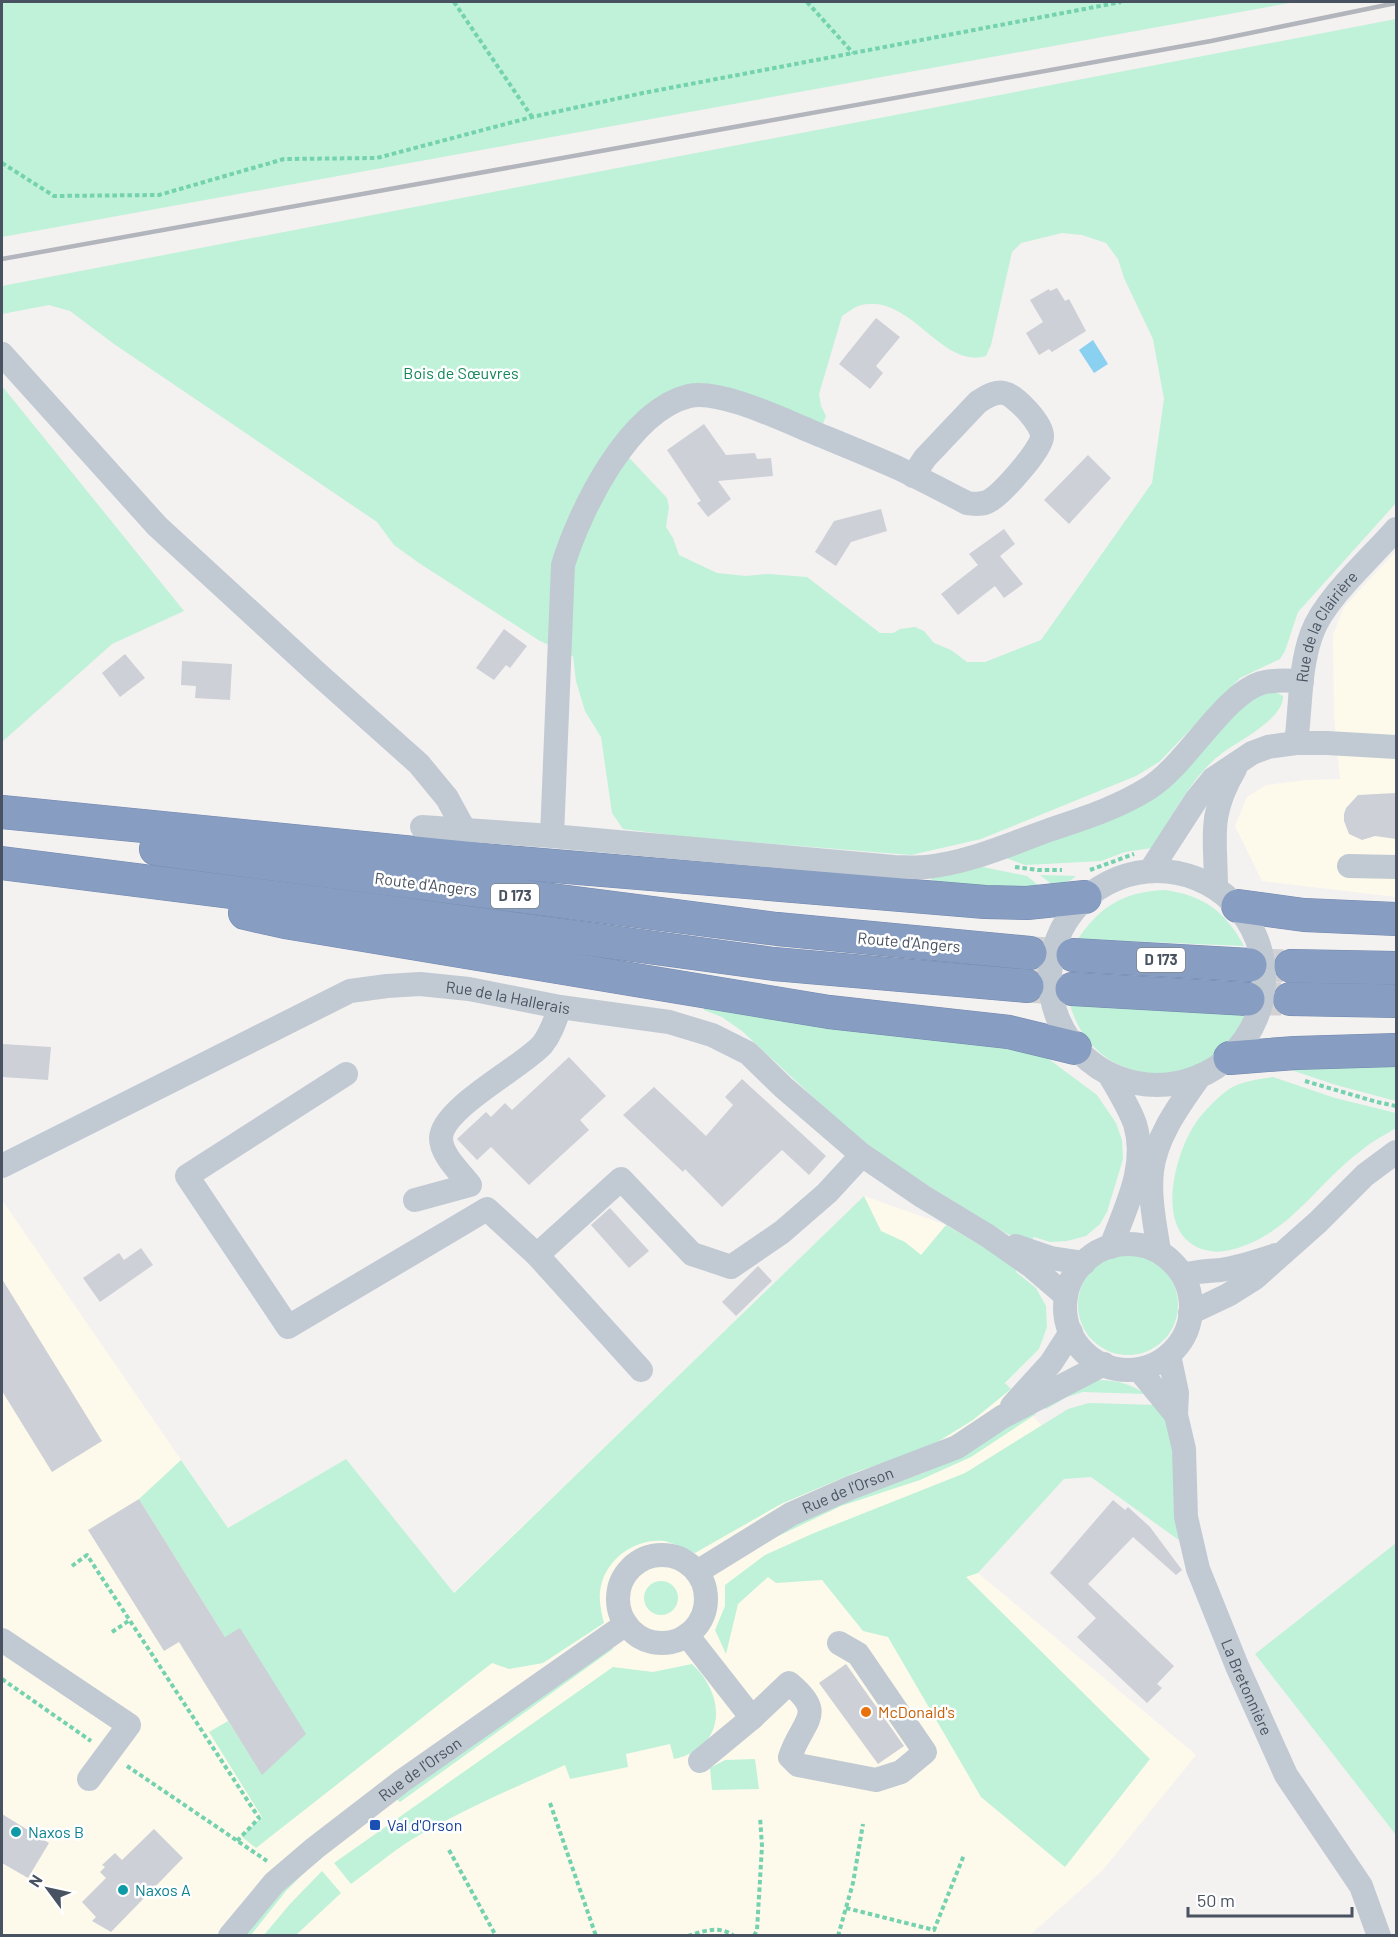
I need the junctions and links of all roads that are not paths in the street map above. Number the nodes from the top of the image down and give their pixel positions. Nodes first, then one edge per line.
1 (2, 354) edge
2 (913, 476) junction
3 (1396, 529) edge
4 (1302, 681) junction
5 (1296, 744) junction
6 (1396, 747) edge
7 (1239, 762) junction
8 (2, 812) edge
9 (422, 827) dead end
10 (2, 829) edge
11 (464, 829) junction
12 (552, 836) junction
13 (2, 863) edge
14 (1349, 866) dead end
15 (1396, 867) edge
16 (1152, 868) junction
17 (1083, 877) junction
18 (152, 883) junction
19 (1227, 897) junction
20 (1396, 919) edge
21 (1030, 953) tunnel mouth
22 (1073, 955) tunnel mouth
23 (1250, 965) tunnel mouth
24 (1291, 966) tunnel mouth
25 (1396, 968) edge
26 (1027, 986) tunnel mouth
27 (1072, 989) tunnel mouth
28 (1248, 999) tunnel mouth
29 (1290, 999) tunnel mouth
30 (1396, 1001) edge
31 (560, 1007) junction
32 (1075, 1048) junction
33 (1396, 1050) edge
34 (1230, 1058) junction
35 (346, 1074) dead end
36 (1109, 1074) junction
37 (1197, 1080) junction
38 (1396, 1152) edge
39 (861, 1155) junction
40 (2, 1167) edge
41 (416, 1200) dead end
42 (988, 1236) junction
43 (1111, 1247) junction
44 (1159, 1251) junction
45 (1284, 1253) junction
46 (537, 1255) junction
47 (1084, 1263) junction
48 (1184, 1275) junction
49 (1066, 1296) junction
50 (1190, 1313) junction
51 (1071, 1332) junction
52 (1169, 1355) junction
53 (1104, 1364) junction
54 (642, 1370) dead end
55 (1140, 1371) junction
56 (1176, 1415) junction
57 (1002, 1417) junction
58 (697, 1572) junction
59 (626, 1624) junction
60 (687, 1635) junction
61 (2, 1640) edge
62 (839, 1643) dead end
63 (752, 1718) junction
64 (709, 1755) dead end
65 (89, 1779) dead end
66 (230, 1935) edge
67 (1379, 1935) edge

1 - 11 street
2 - 2 street
2 - 12 street
3 - 4 street, Rue de la Clairière
4 - 5 street, Rue de la Clairière
4 - 12 street
5 - 6 street
5 - 7 street
7 - 16 street
7 - 19 street
8 - 17 highway
9 - 11 street
10 - 21 highway, Route d'Angers / D 173
11 - 12 street
13 - 18 highway, Route d'Angers / D 173
14 - 15 street
16 - 17 street
16 - 19 street
17 - 32 street
18 - 26 highway, Route d'Angers / D 173
18 - 32 highway
19 - 20 highway
19 - 34 street
22 - 23 highway, D 173
24 - 25 highway
27 - 28 highway, D 173
29 - 30 highway
31 - 39 street, Rue de la Hallerais
31 - 40 street, Rue de la Hallerais
31 - 41 street
32 - 36 street
33 - 34 highway
34 - 37 street
35 - 46 street
36 - 37 street
36 - 43 street
37 - 44 street
38 - 45 street
39 - 42 street, Rue de la Hallerais
39 - 46 street
42 - 47 street, Rue de la Hallerais
42 - 49 street, Rue de la Hallerais
43 - 44 street
43 - 47 street
44 - 48 street
45 - 48 street
45 - 50 street
46 - 54 street
47 - 49 street
48 - 50 street
49 - 51 street
50 - 52 street
51 - 53 street
51 - 57 street, Rue de l'Orson
52 - 55 street
52 - 56 street, La Bretonnière
53 - 55 street
53 - 57 street, Rue de l'Orson
55 - 56 street, La Bretonnière
56 - 67 street, La Bretonnière
57 - 58 street, Rue de l'Orson
58 - 59 street
58 - 60 street
59 - 60 street
59 - 66 street, Rue de l'Orson
60 - 63 street
61 - 65 street
62 - 63 street
63 - 64 street

